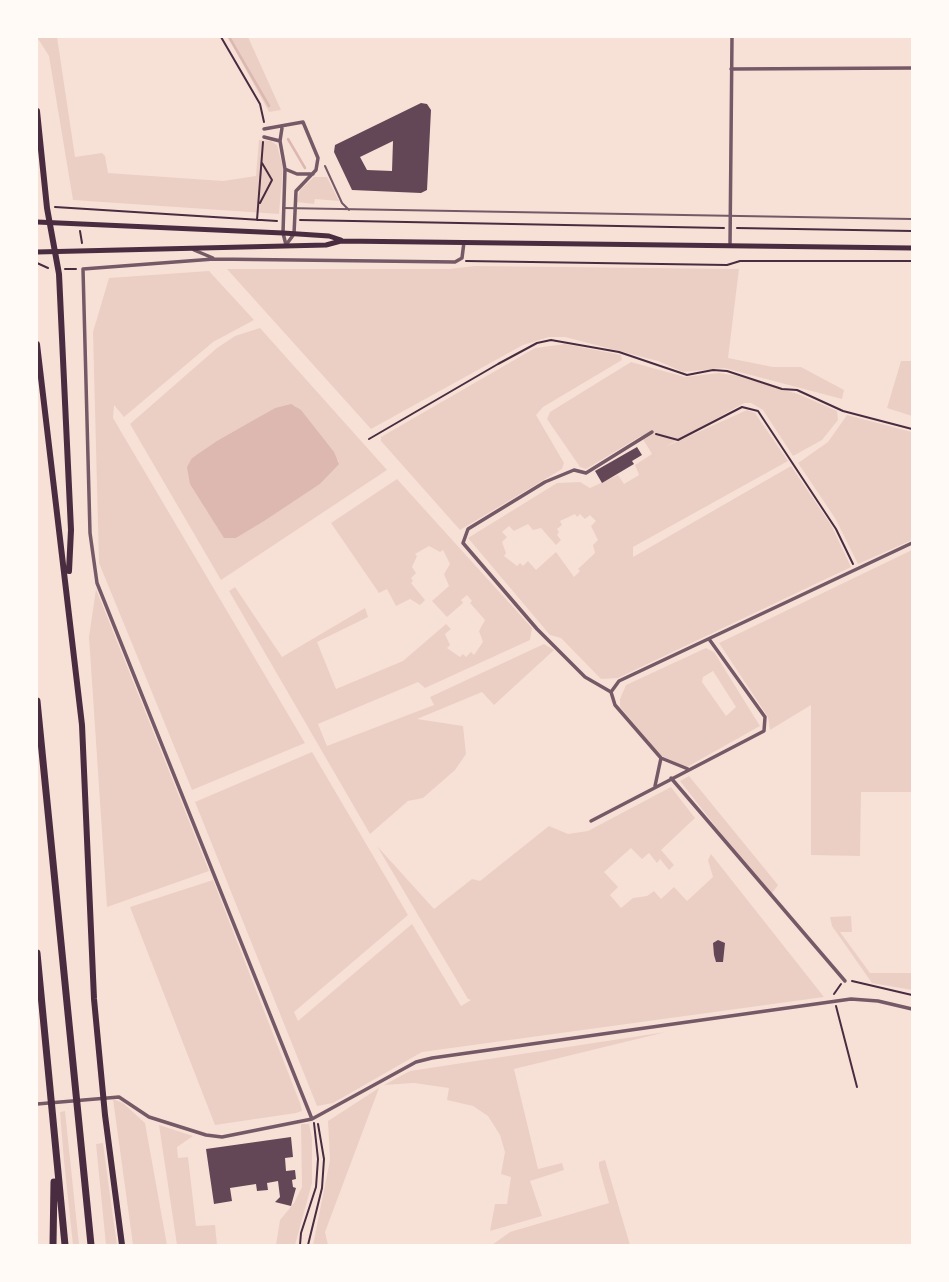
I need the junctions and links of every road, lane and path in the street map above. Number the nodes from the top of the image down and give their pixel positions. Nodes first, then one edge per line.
1 (221, 37) edge
2 (732, 37) edge
3 (912, 68) edge
4 (731, 69) junction
5 (37, 111) edge
6 (264, 116) dead end
7 (282, 128) junction
8 (264, 129) dead end
9 (264, 137) joint
10 (280, 141) junction
11 (261, 162) junction
12 (325, 166) dead end
13 (285, 169) junction
14 (313, 174) junction
15 (258, 205) junction
16 (283, 208) junction
17 (294, 208) junction
18 (350, 210) junction
19 (730, 215) junction
20 (311, 219) dead end
21 (912, 219) edge
22 (37, 222) edge
23 (50, 223) junction
24 (78, 224) junction
25 (730, 228) junction
26 (912, 231) edge
27 (283, 233) junction
28 (294, 234) junction
29 (341, 241) junction
30 (464, 242) junction
31 (286, 245) junction
32 (730, 246) junction
33 (912, 248) edge
34 (190, 249) junction
35 (83, 250) junction
36 (37, 252) edge
37 (56, 252) junction
38 (214, 259) junction
39 (912, 261) edge
40 (455, 262) junction
41 (37, 344) edge
42 (912, 429) edge
43 (652, 432) joint
44 (369, 439) dead end
45 (912, 543) edge
46 (855, 570) junction
47 (68, 591) junction
48 (709, 639) junction
49 (611, 692) junction
50 (37, 701) edge
51 (661, 758) junction
52 (688, 769) junction
53 (671, 778) junction
54 (655, 786) junction
55 (591, 821) dead end
56 (37, 953) edge
57 (845, 981) junction
58 (912, 995) edge
59 (834, 1002) junction
60 (912, 1009) edge
61 (857, 1087) dead end
62 (37, 1104) edge
63 (312, 1119) junction
64 (55, 1153) junction
65 (53, 1245) edge
66 (65, 1245) edge
67 (91, 1245) edge
68 (122, 1245) edge
69 (300, 1245) edge
70 (308, 1245) edge

1 - 6 path
2 - 4 street
3 - 4 street
4 - 19 street
5 - 23 highway
7 - 8 street
7 - 10 street
7 - 14 street
9 - 10 street
9 - 11 path
10 - 13 street
11 - 15 path
11 - 15 path
12 - 18 lane
13 - 14 street
13 - 16 street
14 - 17 street
15 - 24 path
16 - 17 lane
16 - 27 street
17 - 18 lane
17 - 28 street
18 - 19 lane
19 - 21 lane
19 - 25 street
20 - 25 path
22 - 23 main road
23 - 24 main road
23 - 37 highway
24 - 27 main road
24 - 35 path
25 - 26 path
25 - 32 street
27 - 28 main road
27 - 31 street
28 - 29 main road
28 - 31 street
29 - 30 main road
29 - 31 main road
30 - 32 main road
30 - 40 street
31 - 34 main road
32 - 33 main road
34 - 35 main road
34 - 38 street
35 - 37 main road
36 - 37 main road
37 - 47 highway
38 - 40 street
38 - 63 street
39 - 40 path
41 - 47 highway
42 - 44 path
43 - 46 path
43 - 49 street
45 - 46 street
46 - 48 street
47 - 68 highway
48 - 49 street
48 - 52 street
49 - 51 street
50 - 67 highway
51 - 52 street
51 - 54 street
52 - 53 street
53 - 54 street
53 - 57 street
54 - 55 street
56 - 64 highway
57 - 58 path
57 - 59 path
59 - 60 street
59 - 61 path
59 - 63 street
62 - 63 street
63 - 69 path
63 - 70 path
64 - 65 highway
64 - 66 highway

